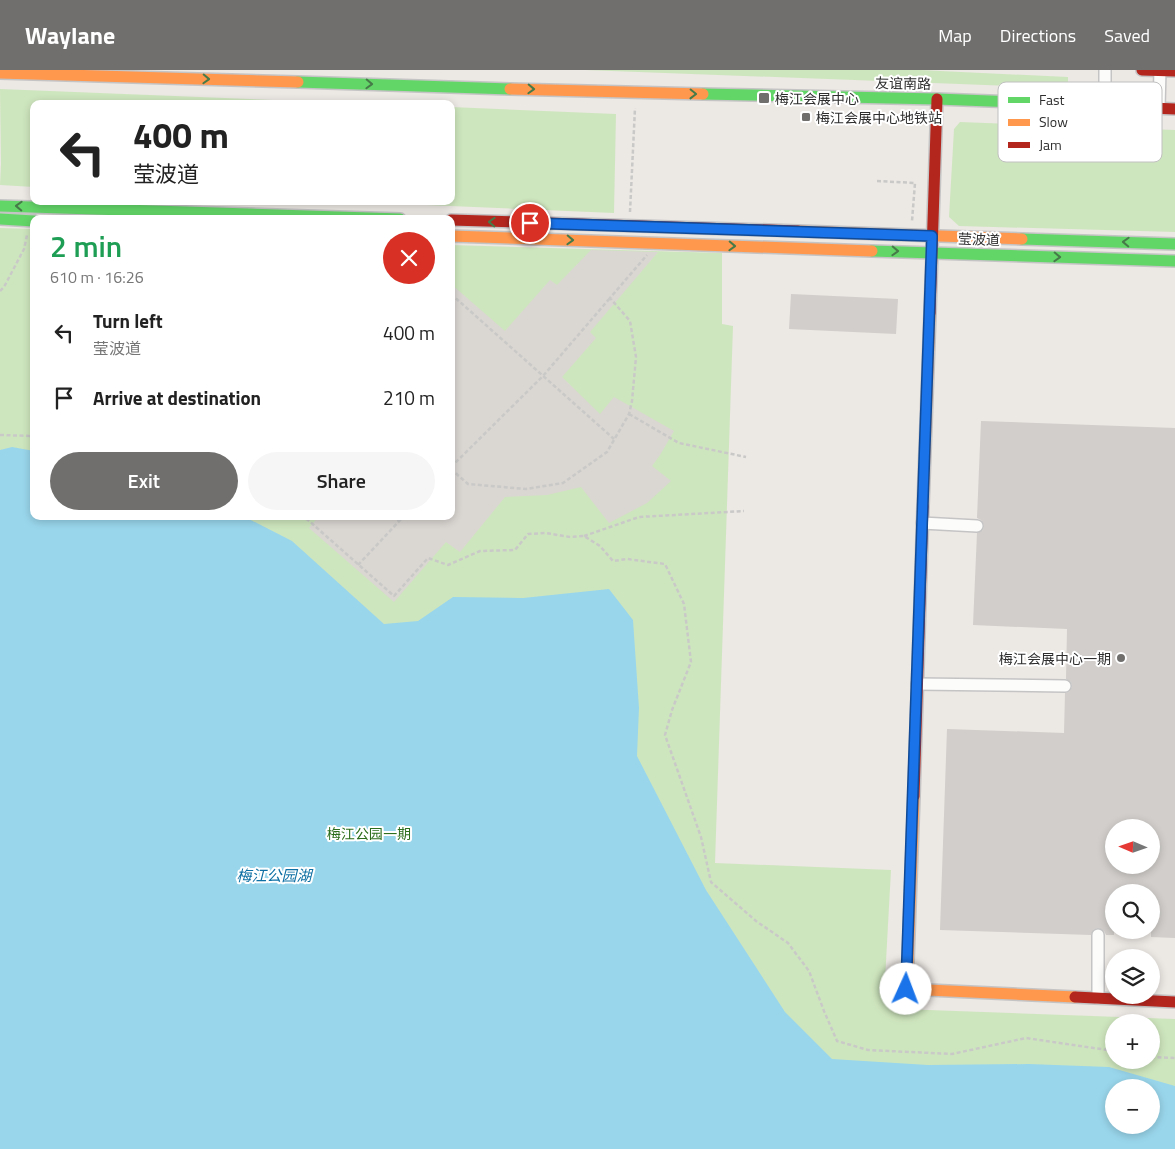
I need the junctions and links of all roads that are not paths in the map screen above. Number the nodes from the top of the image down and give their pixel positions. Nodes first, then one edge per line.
1 (1142, 70) edge
2 (1160, 70) edge
3 (1175, 71) edge
4 (0, 73) edge
5 (937, 99) junction
6 (998, 102) edge
7 (1162, 108) edge
8 (1175, 109) edge
9 (0, 206) edge
10 (277, 215) edge
11 (0, 219) edge
12 (455, 220) edge
13 (30, 221) edge
14 (455, 236) edge
15 (932, 236) junction
16 (1175, 244) edge
17 (931, 253) junction
18 (1175, 261) edge
19 (922, 523) junction
20 (977, 526) dead end
21 (917, 684) junction
22 (1065, 686) dead end
23 (1098, 935) dead end
24 (1098, 998) junction
25 (1175, 1002) edge

1 - 2 street
2 - 3 street
4 -> 5 street, 友谊南路
5 - 6 street, 友谊南路
5 - 15 street
7 - 8 street, 友谊南路
10 -> 9 street
11 - 13 street
15 -> 12 street, 莹波道
14 -> 17 street, 莹波道
16 -> 15 street, 莹波道
15 - 17 street
17 -> 18 street, 莹波道
17 - 19 street
19 - 20 street
19 - 21 street
21 - 22 street
21 - 24 street
23 - 24 street
24 - 25 street

